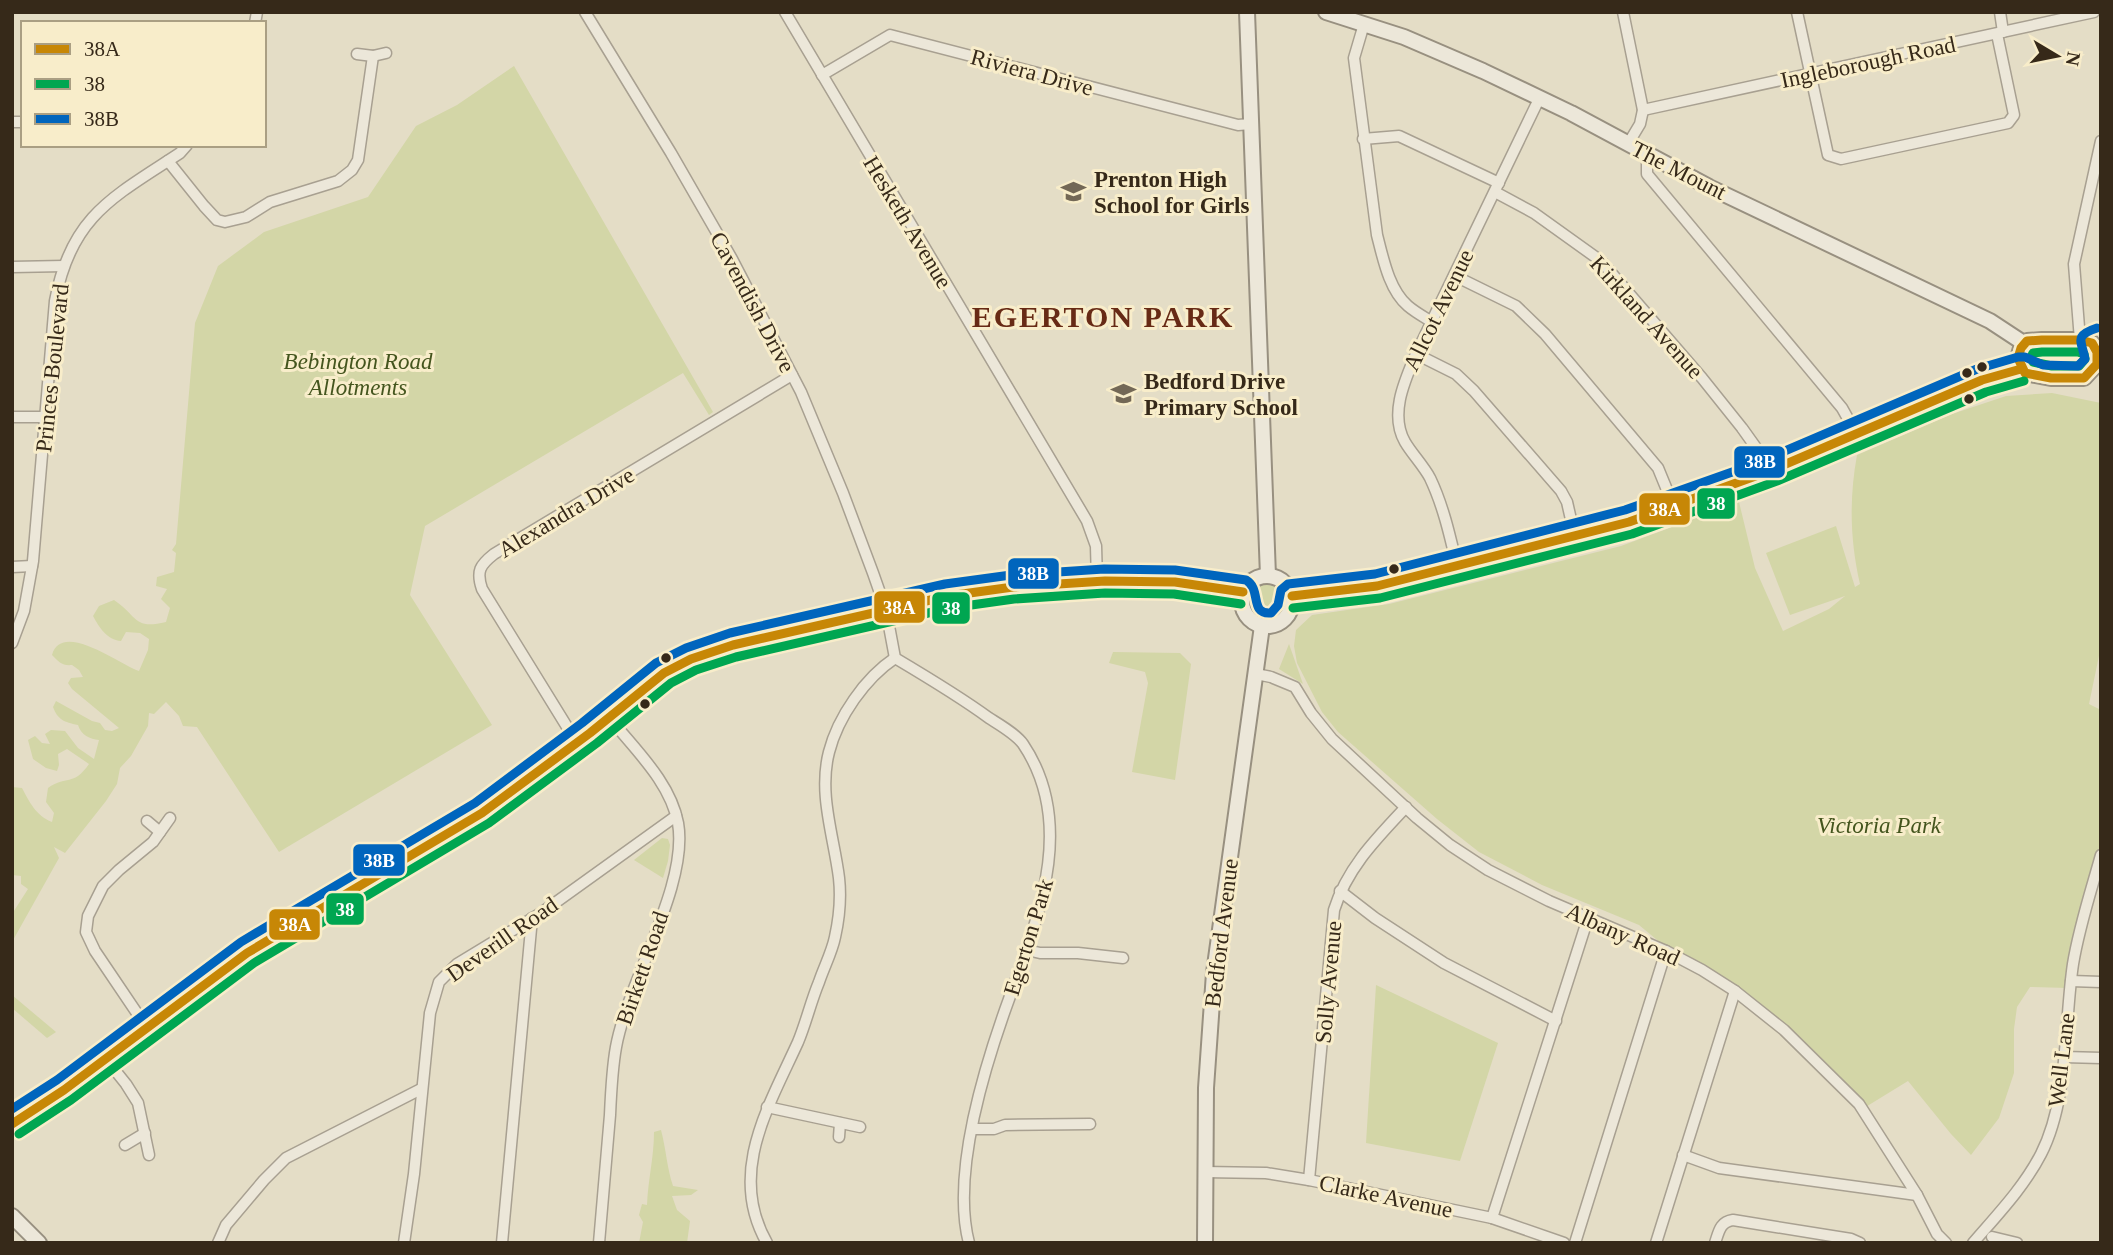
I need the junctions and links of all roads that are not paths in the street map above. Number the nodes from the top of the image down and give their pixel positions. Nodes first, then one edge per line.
1 (585, 12) edge
2 (785, 12) edge
3 (1247, 12) edge
4 (1326, 12) edge
5 (1623, 12) edge
6 (1797, 12) edge
7 (2000, 12) edge
8 (2094, 12) edge
9 (1364, 24) junction
10 (2000, 33) junction
11 (386, 53) dead end
12 (357, 54) dead end
13 (373, 56) junction
14 (1811, 74) junction
15 (821, 75) junction
16 (1539, 99) junction
17 (1643, 110) junction
18 (1251, 124) junction
19 (1363, 139) junction
20 (2101, 141) edge
21 (1628, 144) junction
22 (184, 147) edge
23 (1647, 155) junction
24 (168, 160) junction
25 (1497, 187) junction
26 (64, 266) junction
27 (12, 267) edge
28 (1455, 276) junction
29 (1432, 322) junction
30 (2091, 341) edge
31 (2025, 344) junction
32 (1416, 354) junction
33 (2021, 369) junction
34 (792, 375) junction
35 (2096, 375) edge
36 (12, 417) edge
37 (46, 417) junction
38 (1856, 433) junction
39 (1772, 470) junction
40 (1674, 507) junction
41 (1575, 537) junction
42 (12, 566) edge
43 (32, 566) junction
44 (1457, 566) junction
45 (1268, 576) junction
46 (1097, 581) junction
47 (1243, 592) junction
48 (1292, 596) junction
49 (886, 610) junction
50 (1262, 626) junction
51 (12, 643) edge
52 (895, 658) junction
53 (1256, 674) junction
54 (608, 717) junction
55 (577, 743) junction
56 (1406, 807) junction
57 (676, 816) junction
58 (170, 818) dead end
59 (147, 821) dead end
60 (160, 832) junction
61 (2101, 855) edge
62 (1340, 891) junction
63 (2096, 891) edge
64 (532, 918) junction
65 (1588, 918) junction
66 (1027, 950) junction
67 (1666, 951) junction
68 (1124, 958) dead end
69 (2071, 981) junction
70 (2101, 982) edge
71 (1735, 991) junction
72 (1556, 1021) junction
73 (147, 1028) junction
74 (2064, 1057) junction
75 (2101, 1058) edge
76 (106, 1059) junction
77 (422, 1089) junction
78 (767, 1107) junction
79 (840, 1123) junction
80 (12, 1124) edge
81 (1090, 1124) dead end
82 (860, 1127) dead end
83 (973, 1129) junction
84 (145, 1133) junction
85 (839, 1137) dead end
86 (125, 1145) dead end
87 (149, 1154) dead end
88 (1683, 1155) junction
89 (1204, 1171) junction
90 (1309, 1180) junction
91 (1917, 1195) junction
92 (12, 1216) edge
93 (1492, 1218) junction
94 (1992, 1237) dead end
95 (1945, 1242) edge
96 (39, 1243) edge
97 (218, 1243) edge
98 (404, 1243) edge
99 (502, 1243) edge
100 (599, 1243) edge
101 (767, 1243) edge
102 (969, 1243) edge
103 (1205, 1243) edge
104 (1564, 1243) edge
105 (1575, 1243) edge
106 (1656, 1243) edge
107 (1715, 1243) edge
108 (1860, 1243) edge
109 (1973, 1243) edge
110 (2017, 1243) edge

1 - 34 street, Cavendish Drive
2 - 15 street, Hesketh Avenue
3 - 18 main road
4 - 9 main road, The Mount
5 - 17 street
6 - 14 street
7 - 10 street
8 - 10 street, Ingleborough Road
9 - 16 main road, The Mount
9 - 19 street
10 - 14 street, Ingleborough Road
10 - 14 street
11 - 13 street
12 - 13 street
13 - 24 street
14 - 17 street, Ingleborough Road
15 - 18 street, Riviera Drive
15 - 46 street, Hesketh Avenue
16 - 21 main road, The Mount
16 - 25 street, Allcot Avenue
17 - 21 street
18 - 45 main road
19 - 25 street, Kirkland Avenue
19 - 29 street
20 - 30 street
21 - 23 main road, The Mount
22 - 24 street, Princes Boulevard
23 - 31 main road, The Mount
23 - 38 street
24 - 26 street, Princes Boulevard
25 - 28 street, Allcot Avenue
25 - 39 street, Kirkland Avenue
26 - 27 street
26 - 37 street, Princes Boulevard
28 - 29 street, Allcot Avenue
28 - 40 street
29 - 32 street, Allcot Avenue
30 - 31 main road
30 - 35 main road
31 - 33 main road
32 - 41 street
32 - 44 street, Allcot Avenue
33 - 35 main road
33 - 38 main road
34 - 49 street, Cavendish Drive
34 - 55 street, Alexandra Drive
36 - 37 street
37 - 43 street, Princes Boulevard
38 - 39 main road
39 - 40 main road
40 - 41 main road
41 - 44 main road
42 - 43 street
43 - 51 street, Princes Boulevard
44 - 48 main road
45 - 47 main road
45 - 48 main road
46 - 47 main road
46 - 49 main road
47 - 50 main road
48 - 50 main road
49 - 52 street
49 - 54 main road
50 - 53 main road, Bedford Avenue
52 - 66 street, Egerton Park
52 - 78 street
53 - 56 street, Albany Road
53 - 89 main road, Bedford Avenue
54 - 55 main road
54 - 57 street, Birkett Road
55 - 73 main road
56 - 62 street, Solly Avenue
56 - 65 street, Albany Road
57 - 64 street, Deverill Road
57 - 100 street, Birkett Road
58 - 60 street
59 - 60 street
60 - 73 street
61 - 63 street, Well Lane
62 - 72 street
62 - 90 street, Solly Avenue
63 - 69 street, Well Lane
64 - 77 street, Deverill Road
64 - 99 street
65 - 67 street, Albany Road
65 - 72 street
66 - 68 street
66 - 83 street, Egerton Park
67 - 71 street, Albany Road
67 - 105 street
69 - 70 street
69 - 74 street, Well Lane
71 - 88 street
71 - 91 street, Albany Road
72 - 93 street
73 - 76 main road
74 - 75 street
74 - 109 street, Well Lane
76 - 80 main road
76 - 84 street
77 - 97 street
77 - 98 street, Deverill Road
78 - 79 street
78 - 101 street
79 - 82 street
79 - 85 street
81 - 83 street
83 - 102 street, Egerton Park
84 - 86 street
84 - 87 street
88 - 91 street
88 - 106 street
89 - 90 street, Clarke Avenue
89 - 103 main road, Bedford Avenue
90 - 93 street, Clarke Avenue
91 - 95 street, Albany Road
92 - 96 main road
93 - 104 street, Clarke Avenue
94 - 110 street
107 - 108 street

